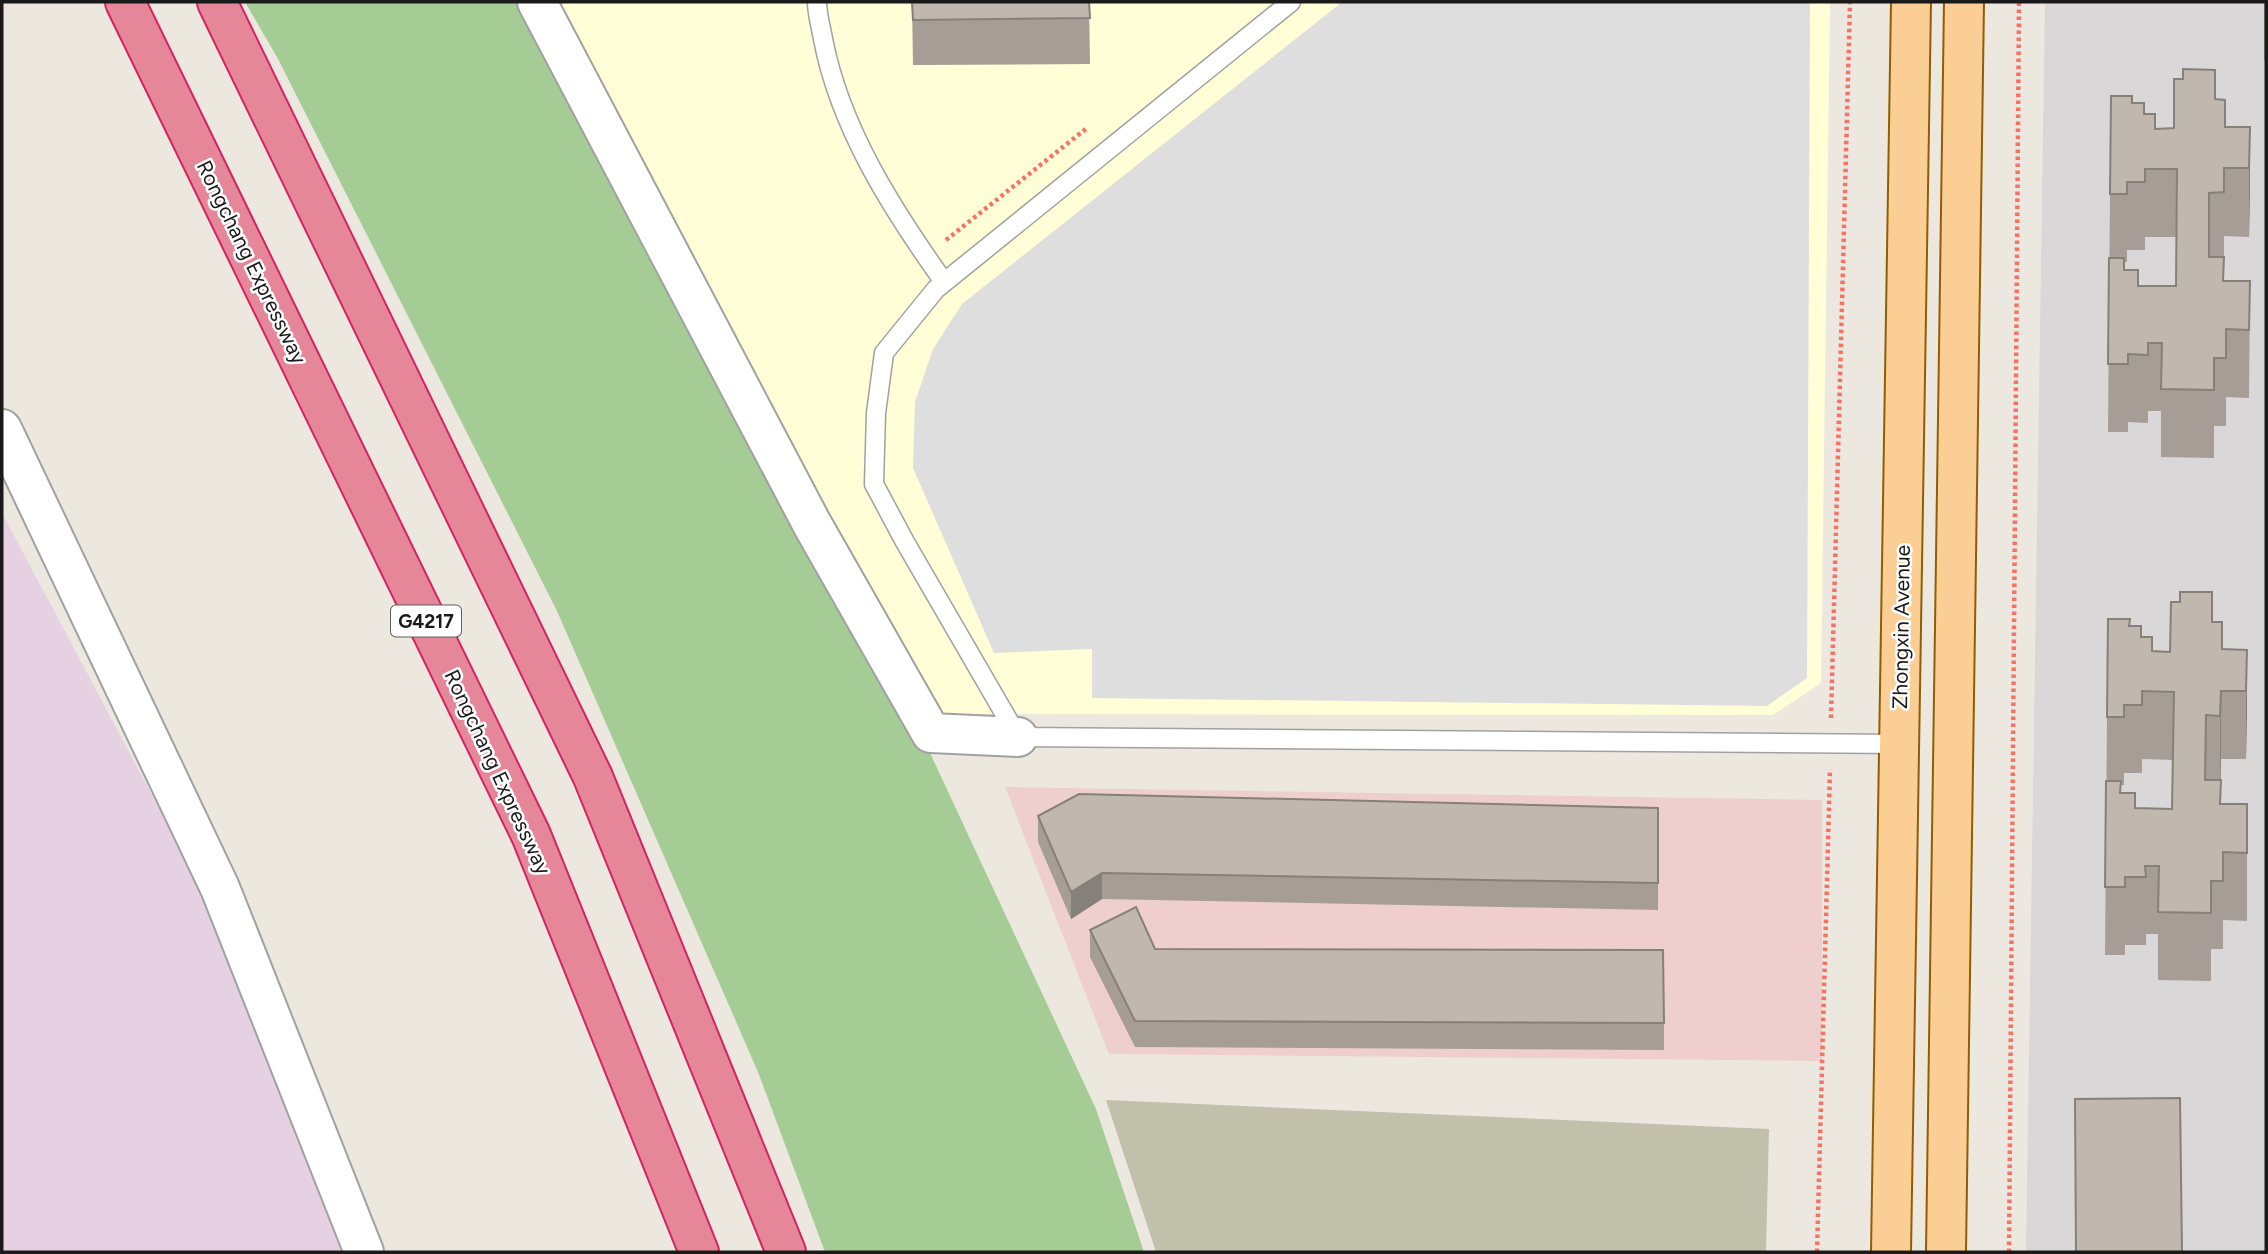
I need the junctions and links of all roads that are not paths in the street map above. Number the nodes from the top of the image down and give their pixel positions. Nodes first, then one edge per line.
1 (125, 2) edge
2 (217, 2) edge
3 (537, 2) edge
4 (817, 2) edge
5 (1291, 2) edge
6 (1911, 2) edge
7 (1964, 2) edge
8 (944, 282) junction
9 (2, 429) edge
10 (1018, 737) junction
11 (1899, 744) junction
12 (364, 1252) edge
13 (699, 1252) edge
14 (786, 1252) edge
15 (1891, 1252) edge
16 (1946, 1252) edge

1 - 13 highway, Rongchang Expressway / G4217
2 - 14 highway
3 - 10 street
4 - 8 lane
5 - 8 lane
6 - 11 main road, Zhongxin Avenue
7 - 16 main road
8 - 10 lane
9 - 12 street
10 - 11 lane
11 - 15 main road, Zhongxin Avenue

